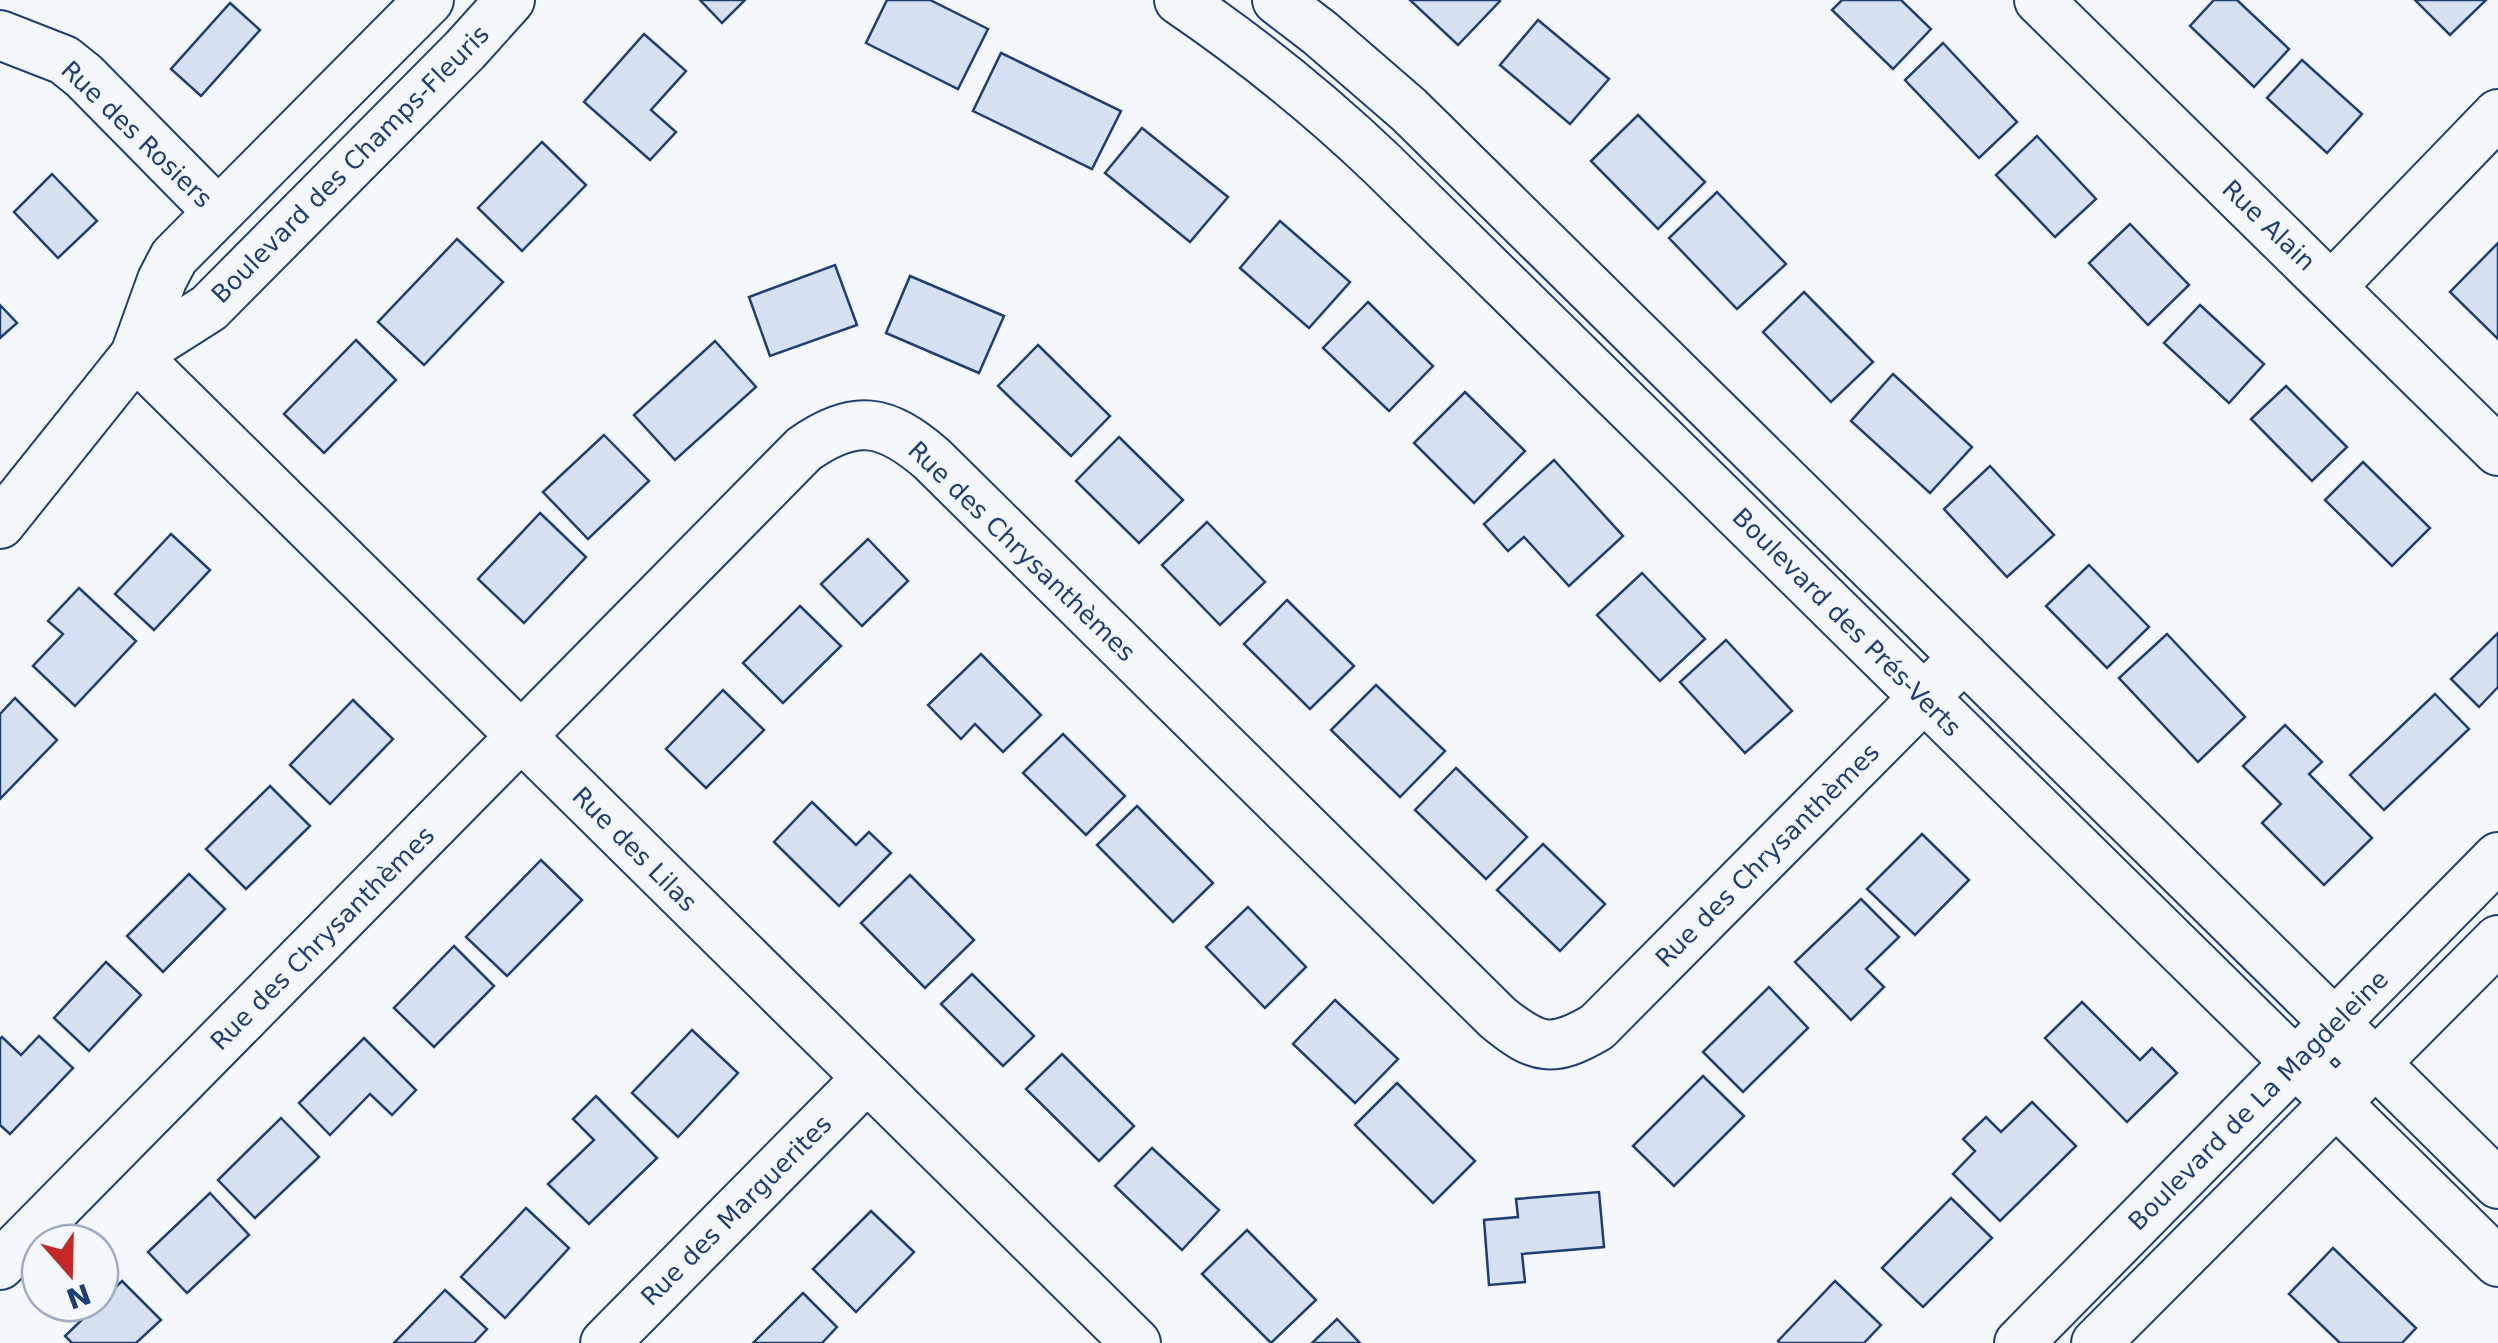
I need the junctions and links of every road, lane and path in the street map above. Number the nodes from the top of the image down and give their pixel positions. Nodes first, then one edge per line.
1 (429, 0) edge
2 (510, 0) edge
3 (1180, 0) edge
4 (1277, 0) edge
5 (2039, 0) edge
6 (0, 35) edge
7 (2498, 114) edge
8 (217, 211) junction
9 (2332, 286) junction
10 (135, 355) junction
11 (2498, 452) edge
12 (0, 524) edge
13 (1964, 657) junction
14 (1924, 698) junction
15 (521, 738) junction
16 (2498, 857) edge
17 (2498, 940) edge
18 (2334, 1023) junction
19 (2294, 1064) junction
20 (2376, 1064) junction
21 (867, 1078) junction
22 (2336, 1104) junction
23 (2498, 1184) edge
24 (2498, 1262) edge
25 (0, 1264) edge
26 (605, 1343) edge
27 (1136, 1343) edge
28 (2019, 1343) edge
29 (2096, 1343) edge

1 - 8 street, Boulevard des Champs-Fleuris
2 - 10 street, Boulevard des Champs-Fleuris
3 - 14 street, Boulevard des Prés-Verts
4 - 13 street
5 - 9 street, Rue Alain
6 - 8 street, Rue des Rosiers
7 - 9 street
8 - 10 street, Boulevard des Champs-Fleuris
9 - 11 street, Rue Alain
10 - 12 street, Boulevard des Champs-Fleuris
10 - 15 street, Rue des Lilas
13 - 14 street, Rue des Chrysanthèmes
13 - 18 street
14 - 15 street, Rue des Chrysanthèmes
14 - 19 street, Boulevard des Prés-Verts
15 - 21 street, Rue des Lilas
15 - 25 street, Rue des Chrysanthèmes
16 - 18 street, Boulevard de La Magdeleine
17 - 20 street
18 - 19 street, Boulevard de La Magdeleine
18 - 20 street
19 - 22 street, Boulevard des Prés-Verts
19 - 28 street, Boulevard de La Magdeleine
20 - 22 street
20 - 23 street
21 - 26 street, Rue des Marguerites
21 - 27 street, Rue des Lilas
22 - 24 street, Boulevard des Prés-Verts
22 - 29 street

